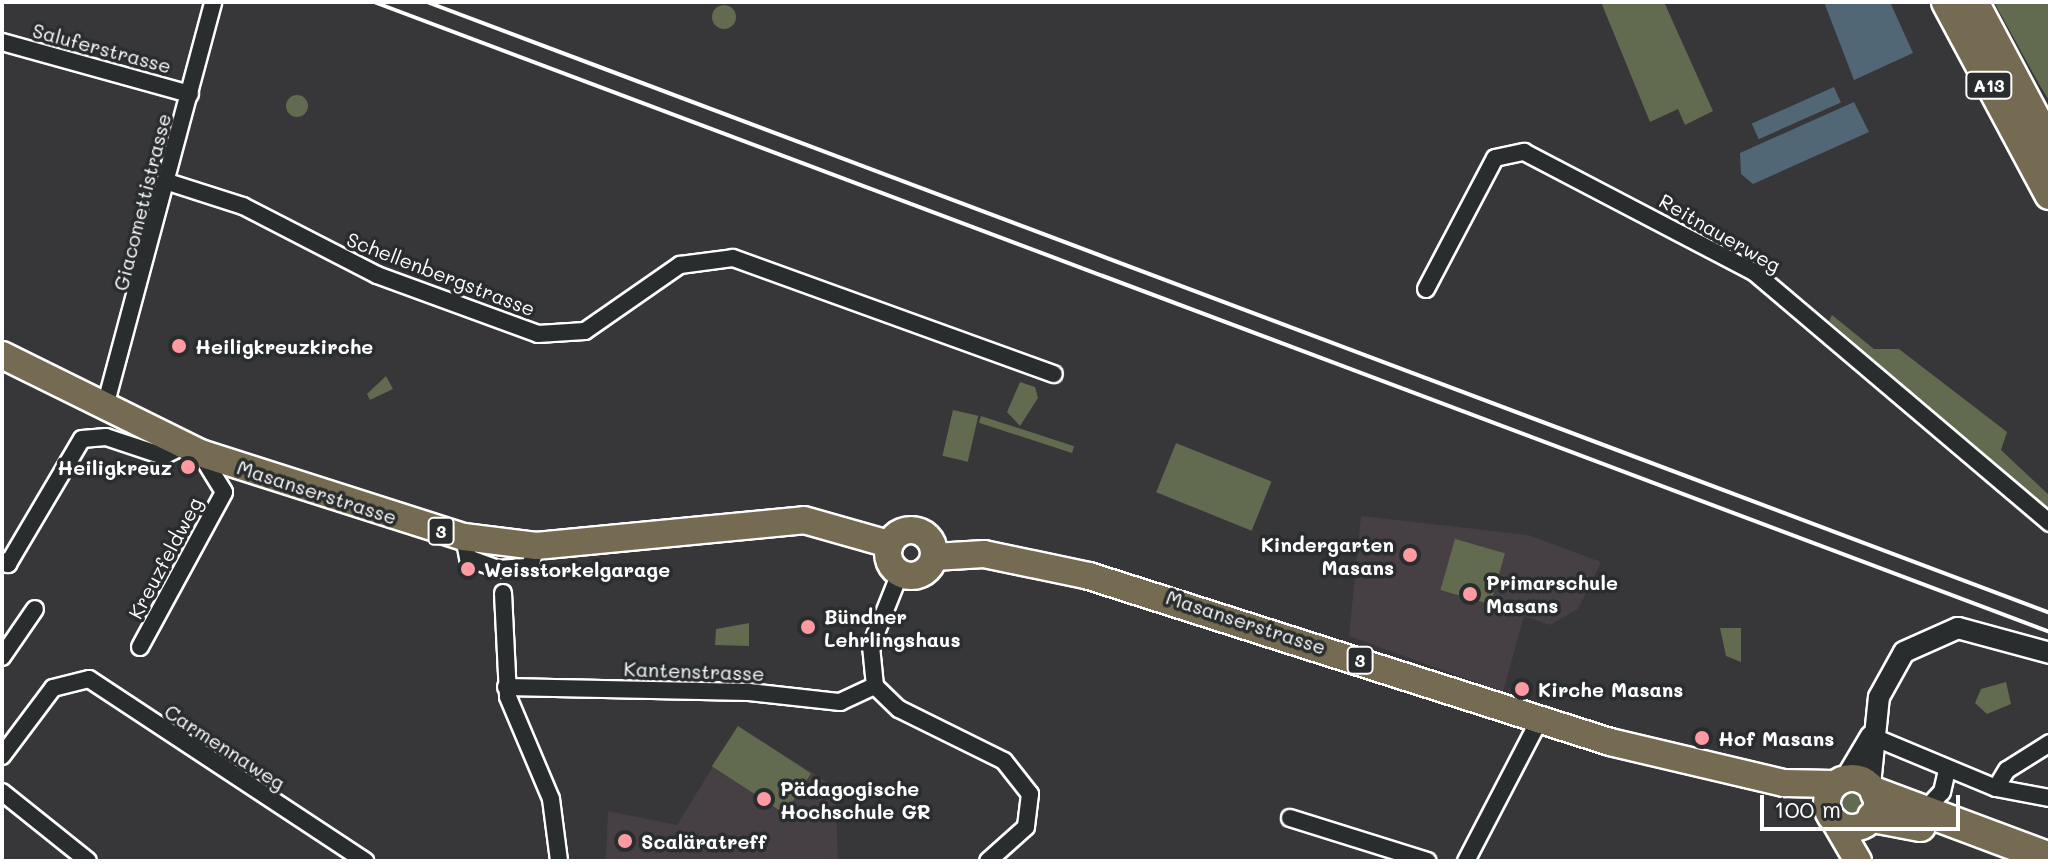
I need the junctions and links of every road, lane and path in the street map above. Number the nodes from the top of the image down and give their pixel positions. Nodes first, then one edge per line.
1 (213, 2) edge
2 (1947, 2) edge
3 (1973, 2) edge
4 (2, 42) edge
5 (190, 94) junction
6 (2041, 156) edge
7 (168, 182) junction
8 (2050, 194) edge
9 (2050, 211) edge
10 (1426, 289) dead end
11 (2, 355) edge
12 (1054, 374) dead end
13 (104, 410) junction
14 (192, 450) junction
15 (2050, 523) edge
16 (889, 544) junction
17 (934, 557) junction
18 (5, 563) edge
19 (900, 573) junction
20 (503, 593) dead end
21 (35, 609) dead end
22 (140, 647) dead end
23 (2050, 653) edge
24 (2, 657) edge
25 (875, 686) junction
26 (506, 687) junction
27 (1539, 721) junction
28 (1871, 736) junction
29 (2050, 743) edge
30 (2, 756) edge
31 (1947, 771) junction
32 (1996, 788) junction
33 (2, 792) edge
34 (2050, 798) edge
35 (1853, 801) junction
36 (1924, 811) junction
37 (1290, 818) dead end
38 (1992, 840) junction
39 (2050, 858) edge
40 (88, 861) edge
41 (365, 861) edge
42 (559, 861) edge
43 (988, 861) edge
44 (1427, 861) edge
45 (1466, 861) edge
46 (1858, 861) edge
47 (1869, 861) edge

1 - 5 street, Giacomettistrasse
2 - 6 highway, A13
3 - 6 highway, A13
4 - 5 street, Saluferstrasse
5 - 7 street, Giacomettistrasse
6 - 8 highway, A13
6 - 9 highway, A13
7 - 12 street, Schellenbergstrasse
7 - 13 street, Giacomettistrasse
10 - 15 street, Reitnauerweg
11 - 13 main road, Masanserstrasse / 3
13 - 14 main road, Masanserstrasse / 3
14 - 16 main road, Masanserstrasse / 3
14 - 18 street
14 - 22 street, Kreuzfeldweg
16 - 17 main road, 3
16 - 19 main road
17 - 19 main road, 3
17 - 27 main road, Masanserstrasse / 3
19 - 25 street
20 - 26 street
21 - 24 street
23 - 28 street
25 - 26 street, Kantenstrasse
25 - 43 street
26 - 42 street
27 - 35 main road, Masanserstrasse / 3
27 - 45 street
28 - 31 street
28 - 35 street
29 - 32 street
30 - 41 street, Carmennaweg
31 - 32 street
31 - 36 street
32 - 34 street
33 - 40 street
35 - 36 highway
35 - 38 highway
35 - 46 main road
35 - 47 main road
36 - 38 highway
37 - 44 street
38 - 39 highway

